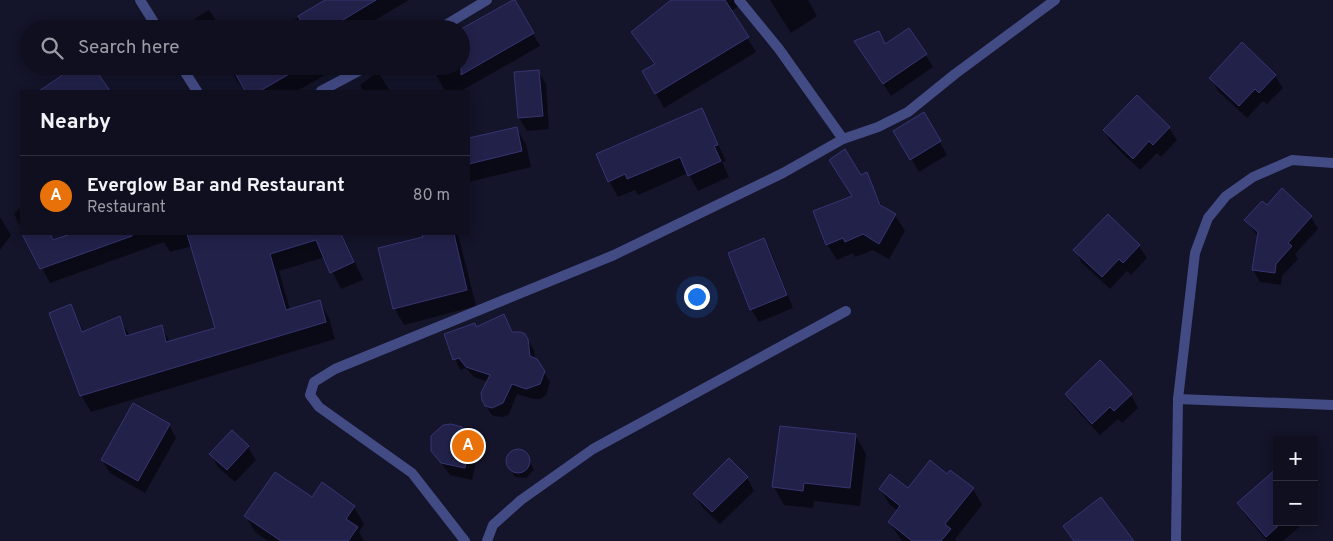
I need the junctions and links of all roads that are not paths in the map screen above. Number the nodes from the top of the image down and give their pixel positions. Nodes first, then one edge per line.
1 (140, 0) edge
2 (487, 0) edge
3 (739, 0) edge
4 (1055, 0) edge
5 (152, 20) edge
6 (454, 20) edge
7 (187, 75) edge
8 (351, 75) edge
9 (196, 90) edge
10 (323, 90) edge
11 (843, 140) junction
12 (1333, 163) edge
13 (846, 311) dead end
14 (1178, 399) junction
15 (1333, 405) edge
16 (465, 541) edge
17 (486, 541) edge
18 (1176, 541) edge

1 - 5 street
2 - 6 street
3 - 11 street
4 - 11 street
7 - 9 street
8 - 10 street
11 - 16 street
12 - 14 street
13 - 17 street
14 - 15 street
14 - 18 street

